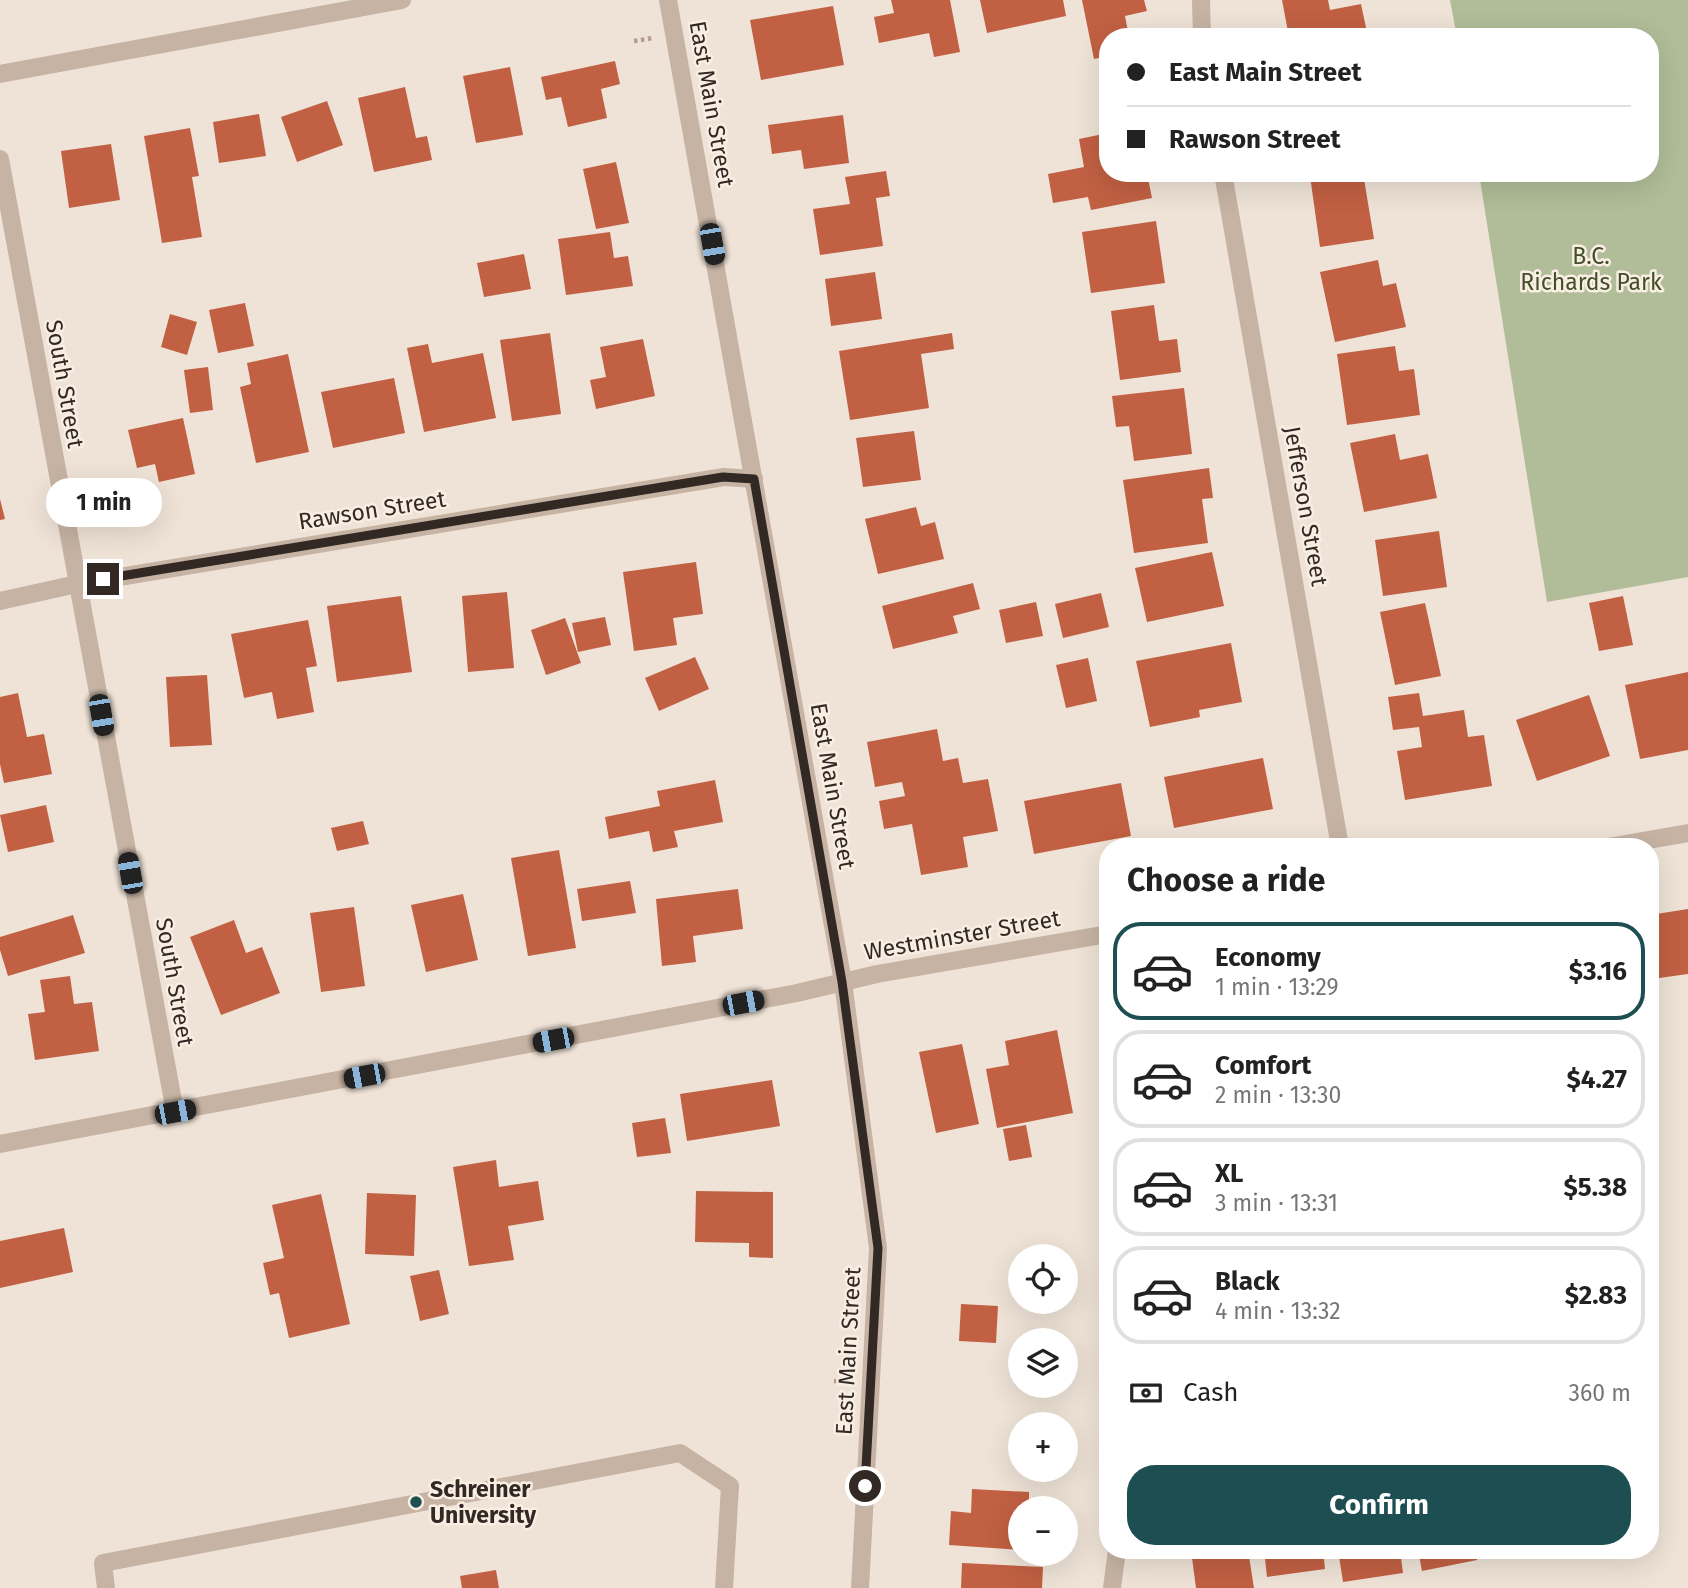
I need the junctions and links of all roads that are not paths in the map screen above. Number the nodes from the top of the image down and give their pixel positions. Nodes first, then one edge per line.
1 (402, 0) edge
2 (668, 0) edge
3 (1201, 0) edge
4 (1202, 28) edge
5 (0, 74) edge
6 (0, 159) edge
7 (1225, 182) edge
8 (754, 479) junction
9 (76, 584) junction
10 (0, 601) edge
11 (1688, 833) edge
12 (1338, 838) edge
13 (1659, 838) edge
14 (1099, 936) edge
15 (842, 982) junction
16 (175, 1112) junction
17 (0, 1144) edge
18 (1116, 1559) edge
19 (106, 1588) edge
20 (724, 1588) edge
21 (860, 1588) edge
22 (1112, 1588) edge

1 - 5 street
2 - 8 street, East Main Street
3 - 4 street
6 - 9 street, South Street
7 - 12 street, Jefferson Street
8 - 9 street, Rawson Street
8 - 15 street, East Main Street
9 - 10 street, Rawson Street
9 - 16 street, South Street
11 - 13 street
14 - 15 street, Westminster Street
15 - 16 street, Westminster Street
15 - 21 street, East Main Street
16 - 17 street, Westminster Street
18 - 22 street
19 - 20 street

